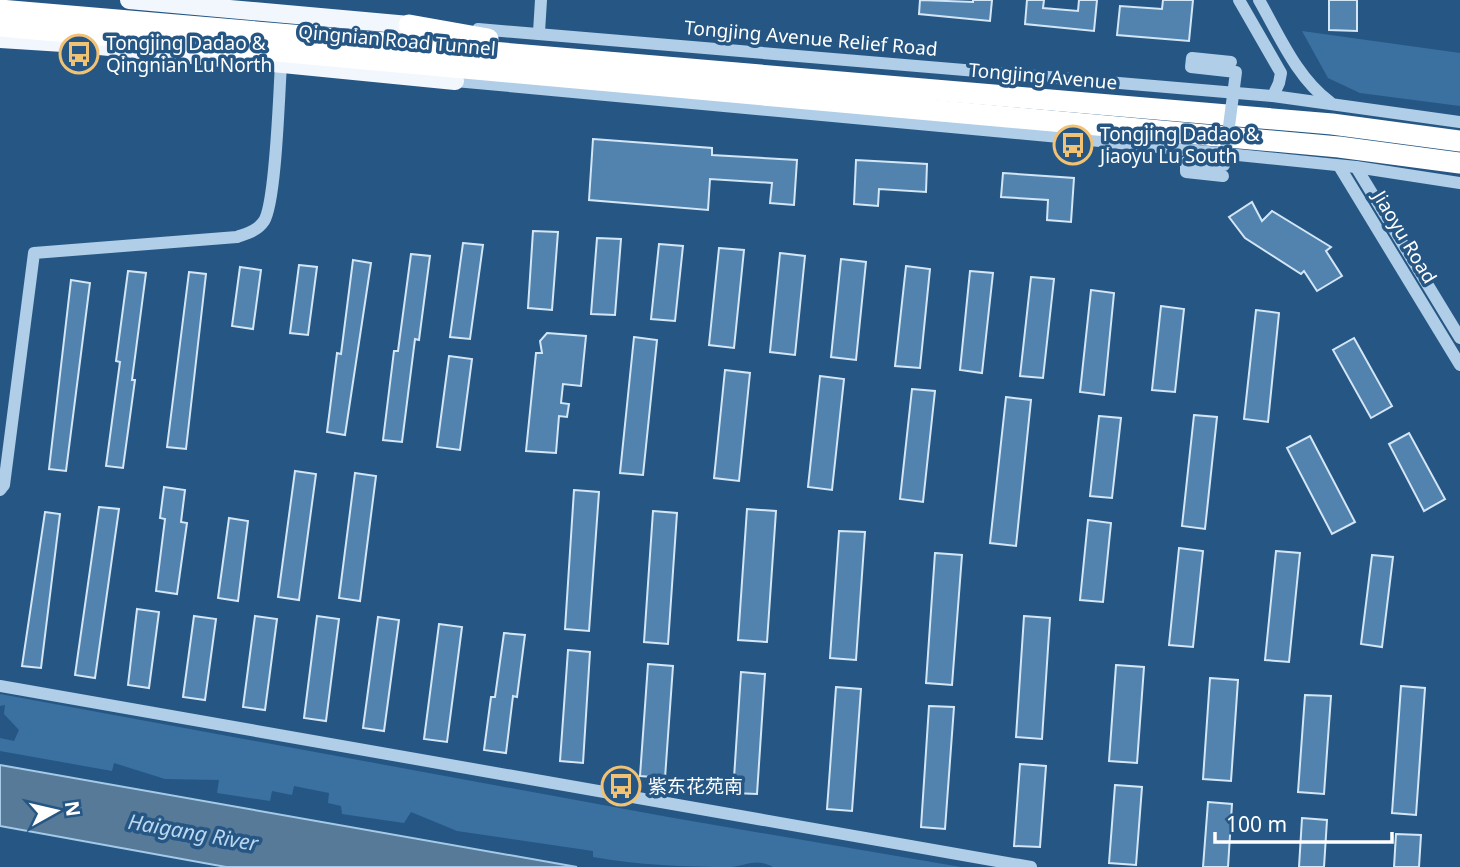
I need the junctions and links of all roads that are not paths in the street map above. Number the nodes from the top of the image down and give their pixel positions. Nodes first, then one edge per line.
1 (129, 0) edge
2 (541, 0) edge
3 (1239, 0) edge
4 (1259, 0) edge
5 (239, 5) edge
6 (0, 10) edge
7 (409, 25) junction
8 (0, 26) edge
9 (539, 32) junction
10 (0, 39) edge
11 (1231, 62) dead end
12 (281, 64) junction
13 (622, 73) junction
14 (456, 81) junction
15 (1273, 96) junction
16 (1333, 104) junction
17 (1460, 122) edge
18 (1460, 141) edge
19 (1460, 163) edge
20 (1339, 166) junction
21 (1356, 167) junction
22 (1223, 176) dead end
23 (1460, 183) edge
24 (1460, 338) edge
25 (1460, 365) edge
26 (0, 490) edge
27 (0, 686) edge
28 (1031, 867) edge

1 - 5 main road
2 - 9 street
3 - 15 street
4 - 16 street
5 - 7 main road
6 - 13 highway, Qingnian Road Tunnel
7 - 9 street, Tongjing Avenue Relief Road
7 - 13 highway
8 - 13 highway, Qingnian Road Tunnel
9 - 15 street, Tongjing Avenue Relief Road
10 - 12 main road
11 - 22 street, bridge
12 - 14 main road
12 - 26 street
13 - 14 highway
13 - 18 highway, Tongjing Avenue
13 - 19 highway
14 - 20 street
15 - 16 street, Tongjing Avenue Relief Road
16 - 17 street, Tongjing Avenue Relief Road
20 - 21 street
20 - 25 street, Jiaoyu Road
21 - 23 street
21 - 24 street, Jiaoyu Road
27 - 28 street

